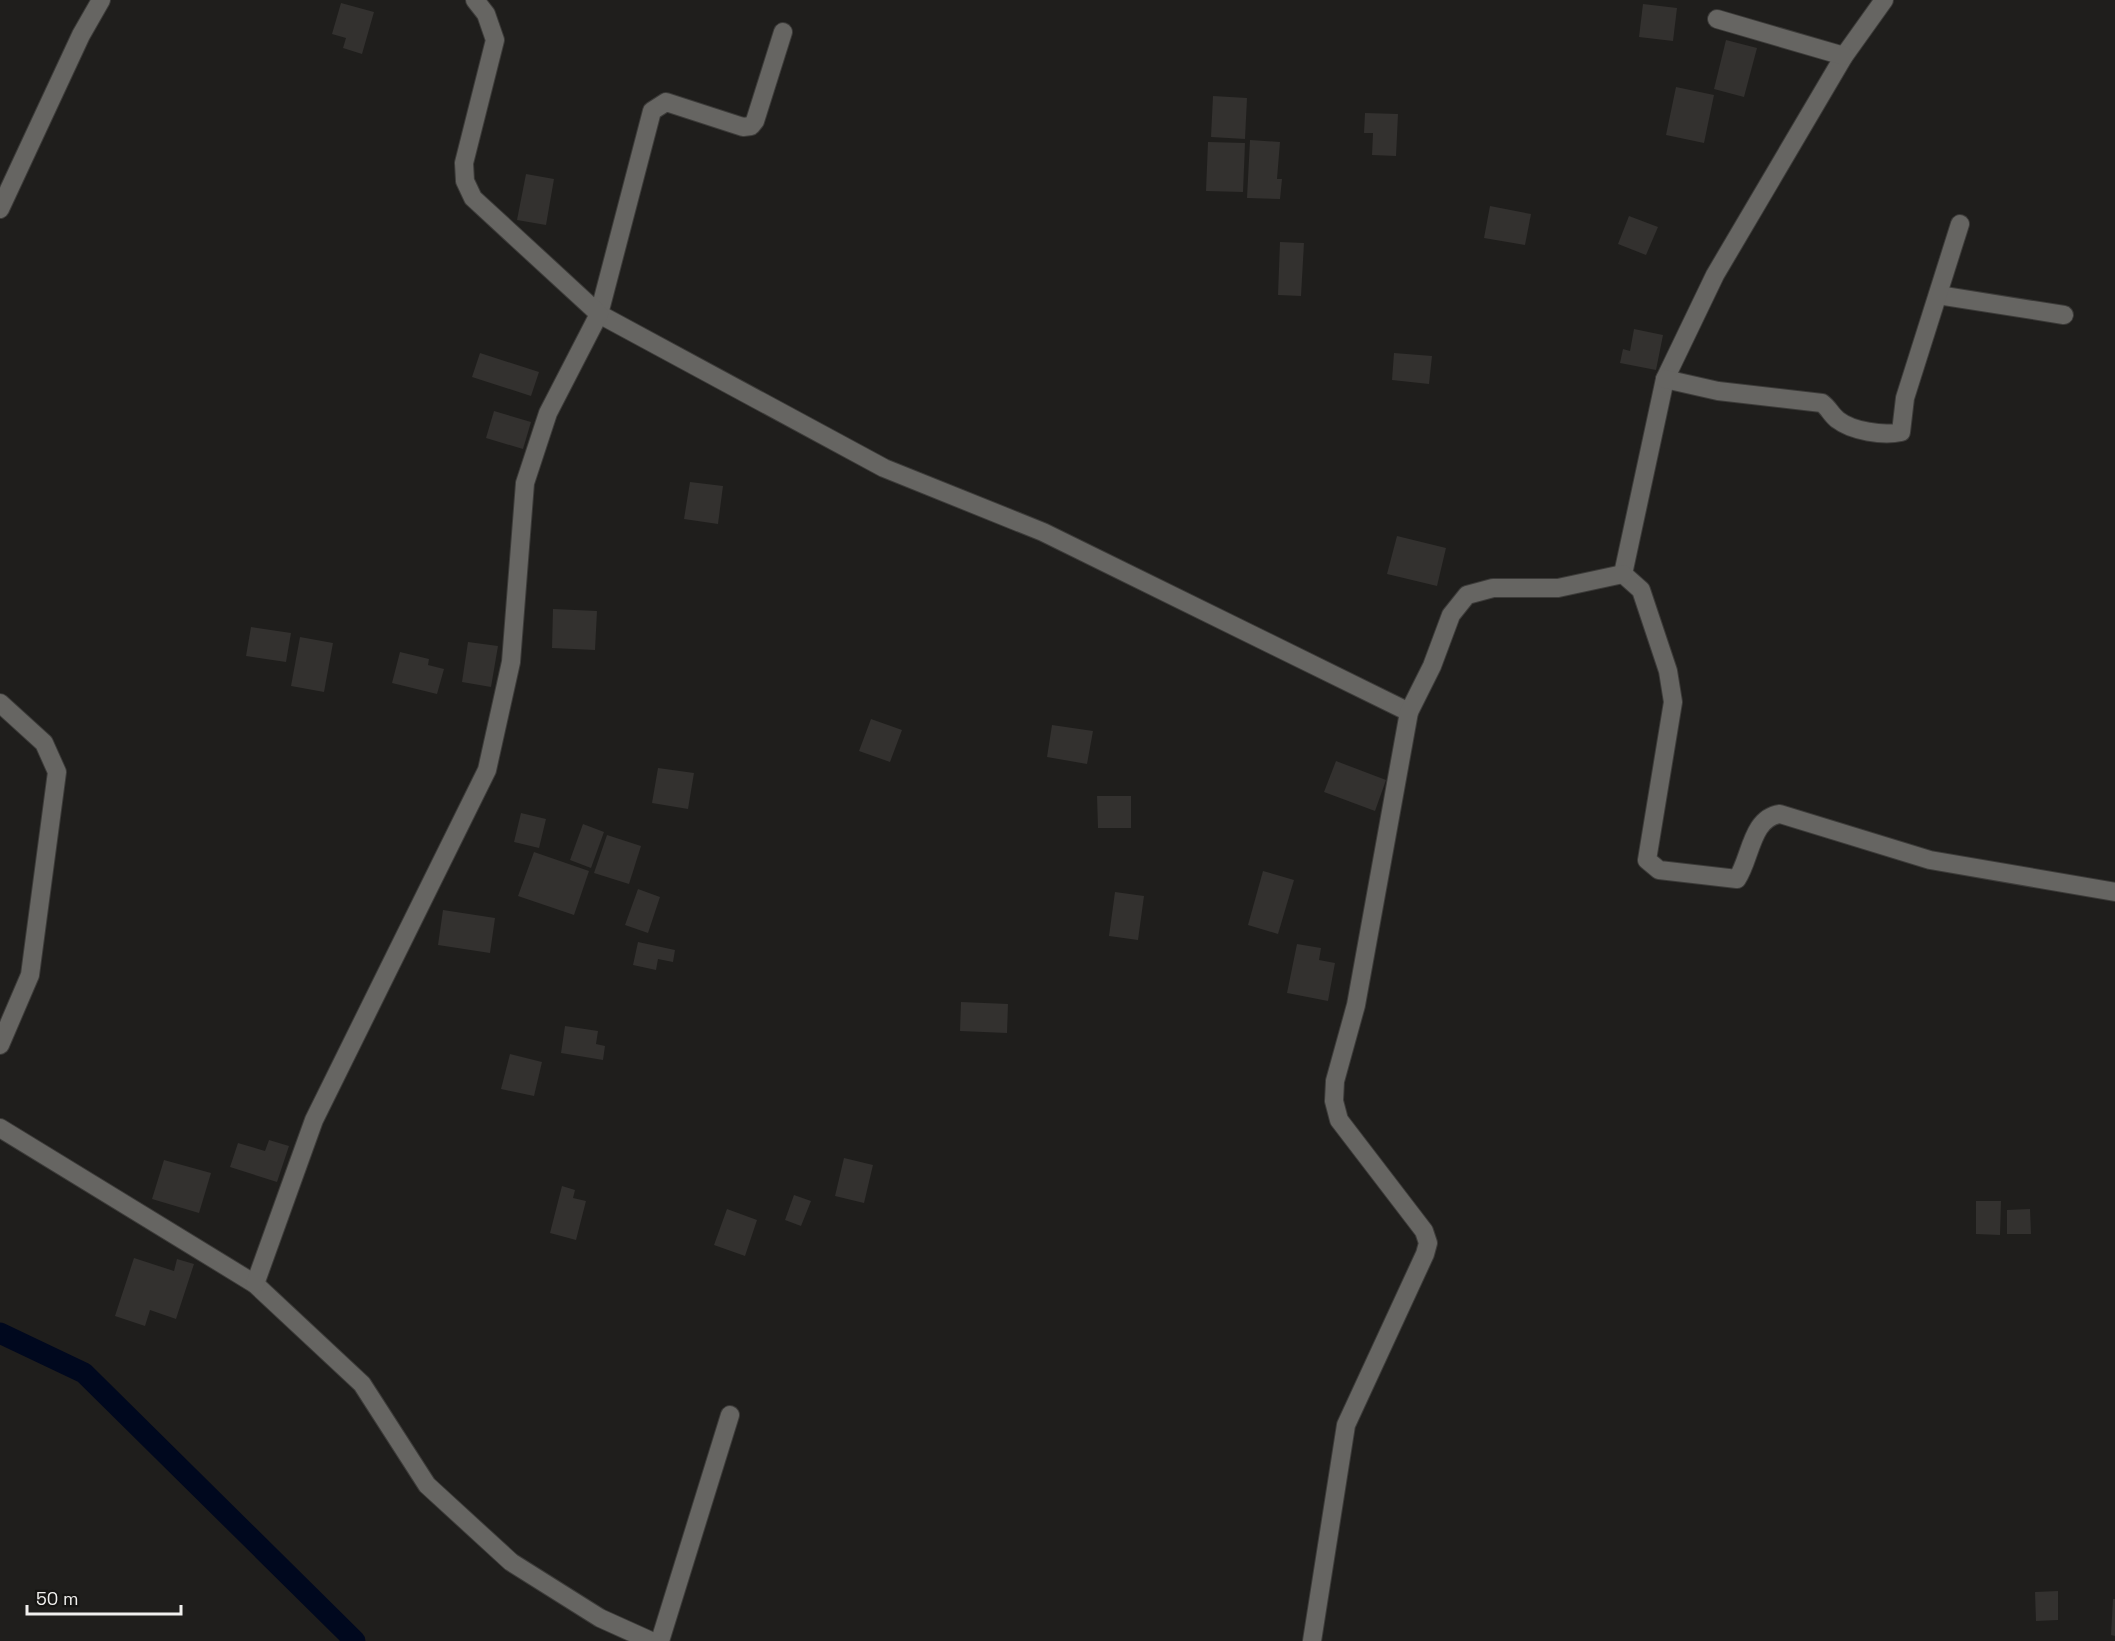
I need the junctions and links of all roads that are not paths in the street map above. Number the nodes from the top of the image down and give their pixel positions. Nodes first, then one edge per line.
1 (101, 0) edge
2 (475, 0) edge
3 (1884, 0) edge
4 (1717, 19) dead end
5 (783, 32) dead end
6 (1844, 56) junction
7 (0, 209) edge
8 (1960, 224) dead end
9 (1938, 296) junction
10 (599, 314) junction
11 (2064, 315) dead end
12 (1665, 379) junction
13 (1623, 574) junction
14 (0, 703) edge
15 (1409, 711) junction
16 (2115, 892) edge
17 (0, 1045) edge
18 (0, 1128) edge
19 (255, 1284) junction
20 (730, 1415) dead end
21 (651, 1641) edge
22 (660, 1641) edge
23 (1312, 1641) edge

1 - 7 street
2 - 10 street
3 - 6 street
4 - 6 street
5 - 10 street
6 - 12 street
8 - 9 street
9 - 11 street
9 - 12 street
10 - 15 street
10 - 19 street
12 - 13 street
13 - 15 street
13 - 16 street
14 - 17 street
15 - 23 street
18 - 19 street
19 - 21 street
20 - 22 street

